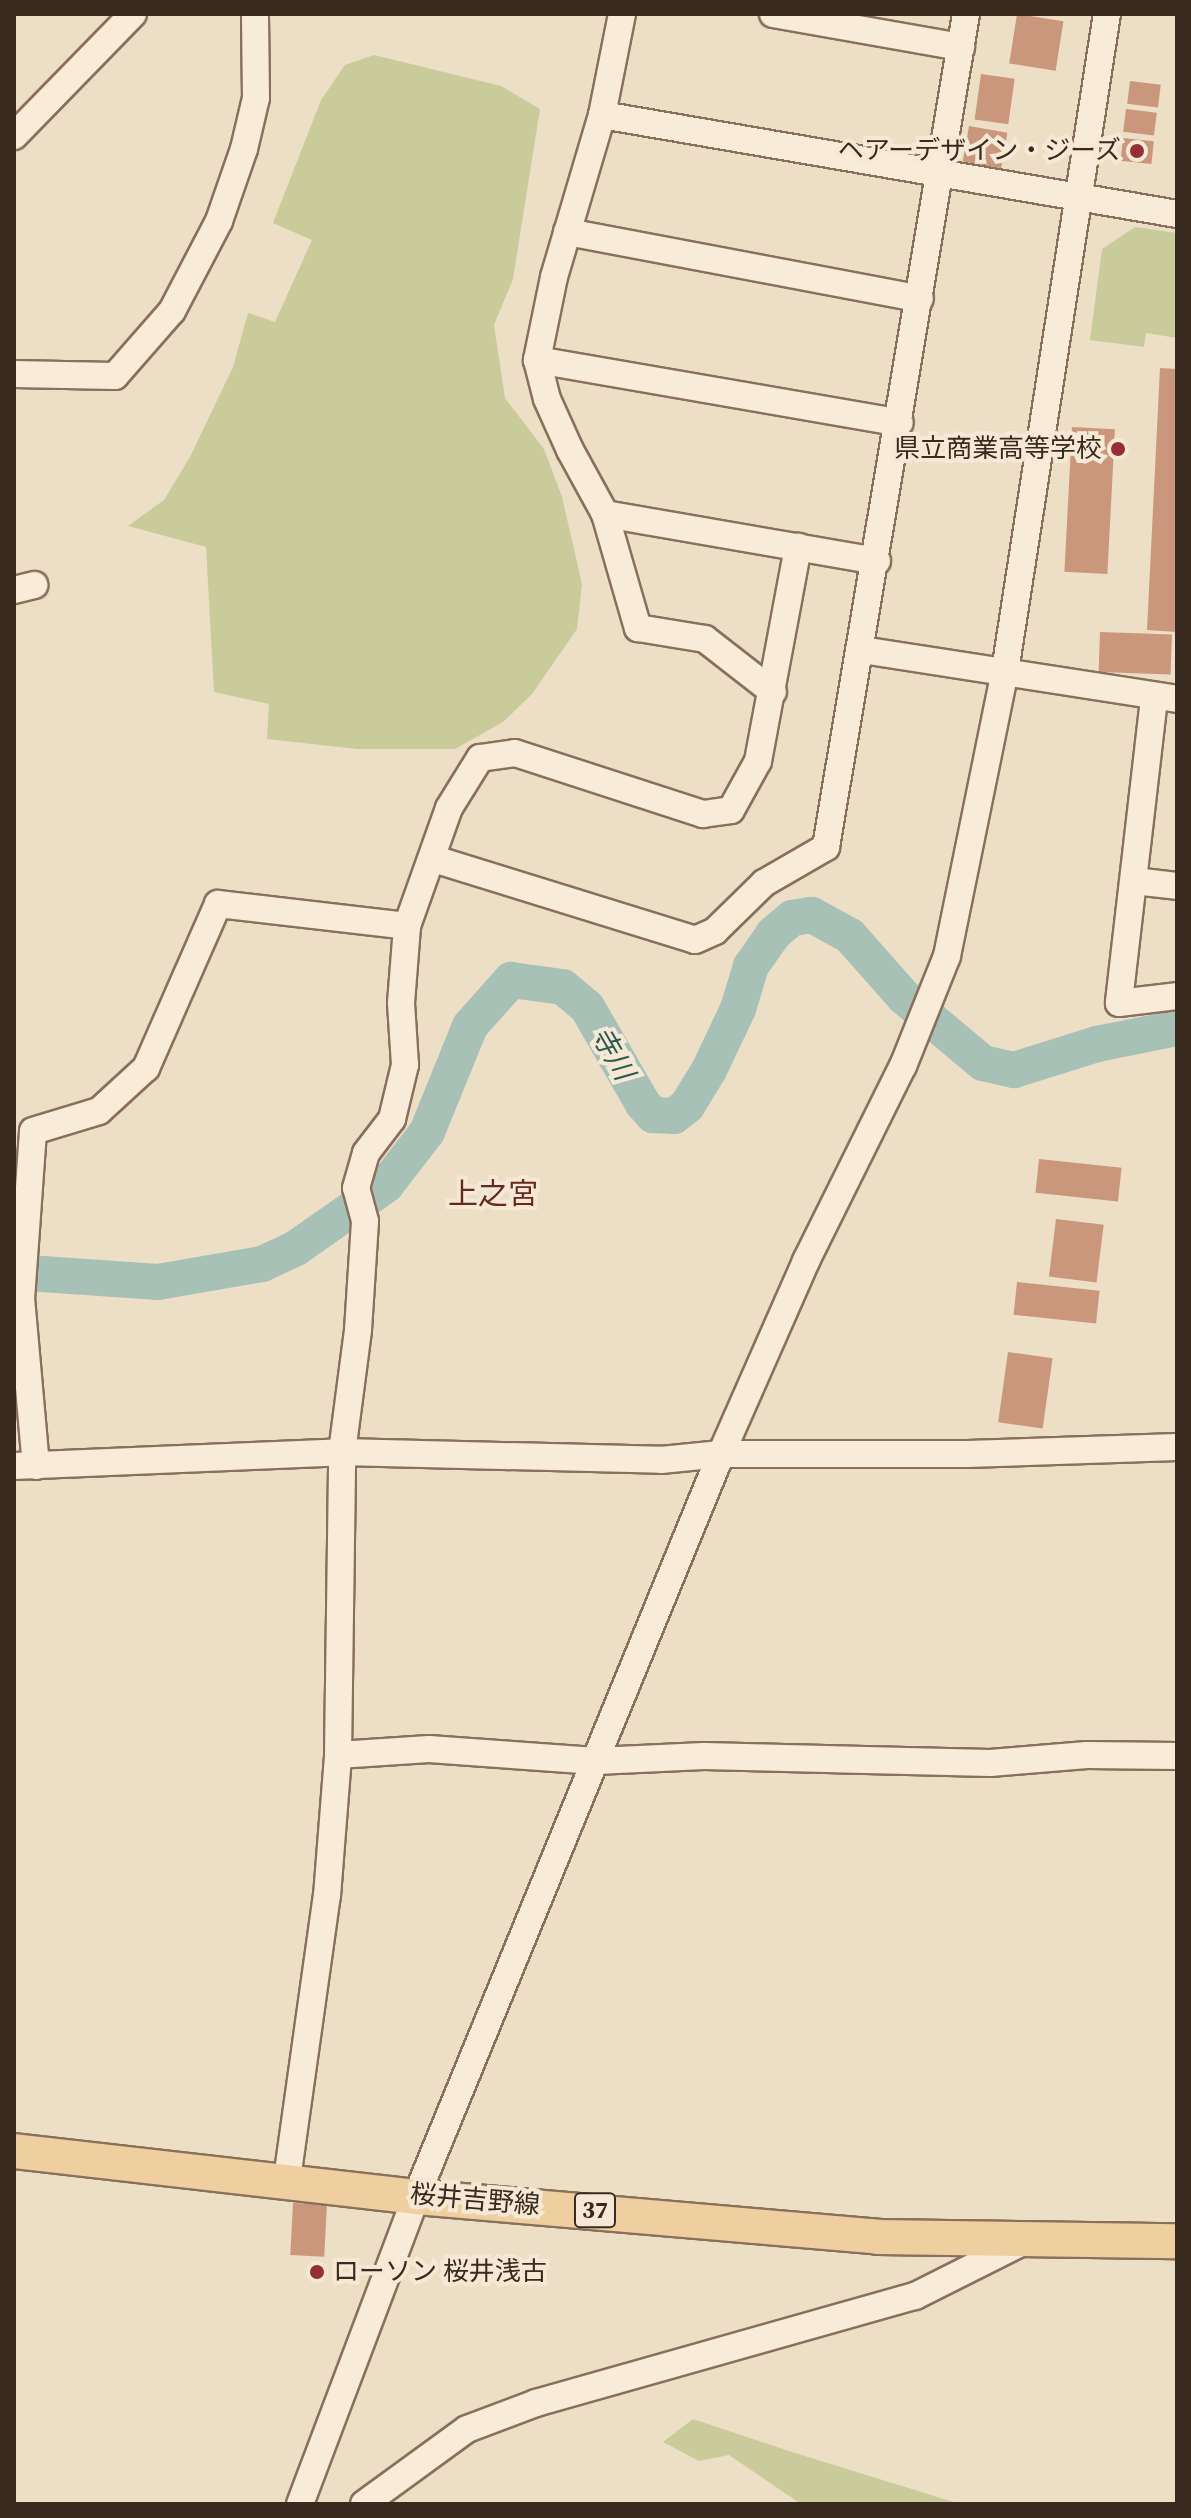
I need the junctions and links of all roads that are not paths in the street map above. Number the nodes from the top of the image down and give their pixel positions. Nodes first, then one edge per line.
1 (133, 14) edge
2 (255, 14) edge
3 (622, 14) edge
4 (773, 14) edge
5 (966, 14) edge
6 (1107, 14) edge
7 (961, 47) junction
8 (602, 115) junction
9 (14, 136) edge
10 (940, 173) junction
11 (1078, 197) junction
12 (1177, 214) edge
13 (567, 232) junction
14 (920, 299) junction
15 (537, 360) junction
16 (14, 374) edge
17 (900, 423) junction
18 (605, 514) junction
19 (798, 547) junction
20 (877, 561) junction
21 (862, 650) junction
22 (1005, 671) junction
23 (773, 692) junction
24 (1166, 699) edge
25 (434, 859) junction
26 (1134, 881) junction
27 (1177, 886) edge
28 (407, 926) junction
29 (1177, 996) edge
30 (1177, 1447) edge
31 (342, 1452) junction
32 (721, 1454) junction
33 (25, 1466) edge
34 (338, 1755) junction
35 (1177, 1756) edge
36 (596, 1761) junction
37 (14, 2151) edge
38 (287, 2179) junction
39 (416, 2197) junction
40 (1027, 2240) junction
41 (1177, 2241) edge
42 (300, 2504) edge
43 (364, 2504) edge

1 - 9 street
2 - 16 street
3 - 8 street
4 - 7 street
5 - 7 street
6 - 11 street
7 - 10 street
8 - 10 street
8 - 13 street
10 - 11 street
10 - 14 street
11 - 12 street
11 - 22 street
13 - 14 street
13 - 15 street
14 - 17 street
15 - 17 street
15 - 18 street
17 - 20 street
18 - 19 street
18 - 23 street
19 - 20 street
19 - 23 street
20 - 21 street
21 - 22 street
21 - 25 street
22 - 24 street
22 - 32 street
23 - 25 street
24 - 26 street
25 - 28 street
26 - 27 street
26 - 29 street
28 - 31 street
28 - 33 street
30 - 32 street
31 - 32 street
31 - 33 street
31 - 34 street
32 - 36 street
34 - 36 street
34 - 38 street
35 - 36 street
36 - 39 street
37 - 38 main road, 桜井吉野線 / 37
38 - 39 main road, 桜井吉野線 / 37
39 - 40 main road, 桜井吉野線 / 37
39 - 42 street
40 - 41 main road, 桜井吉野線 / 37
40 - 43 street

